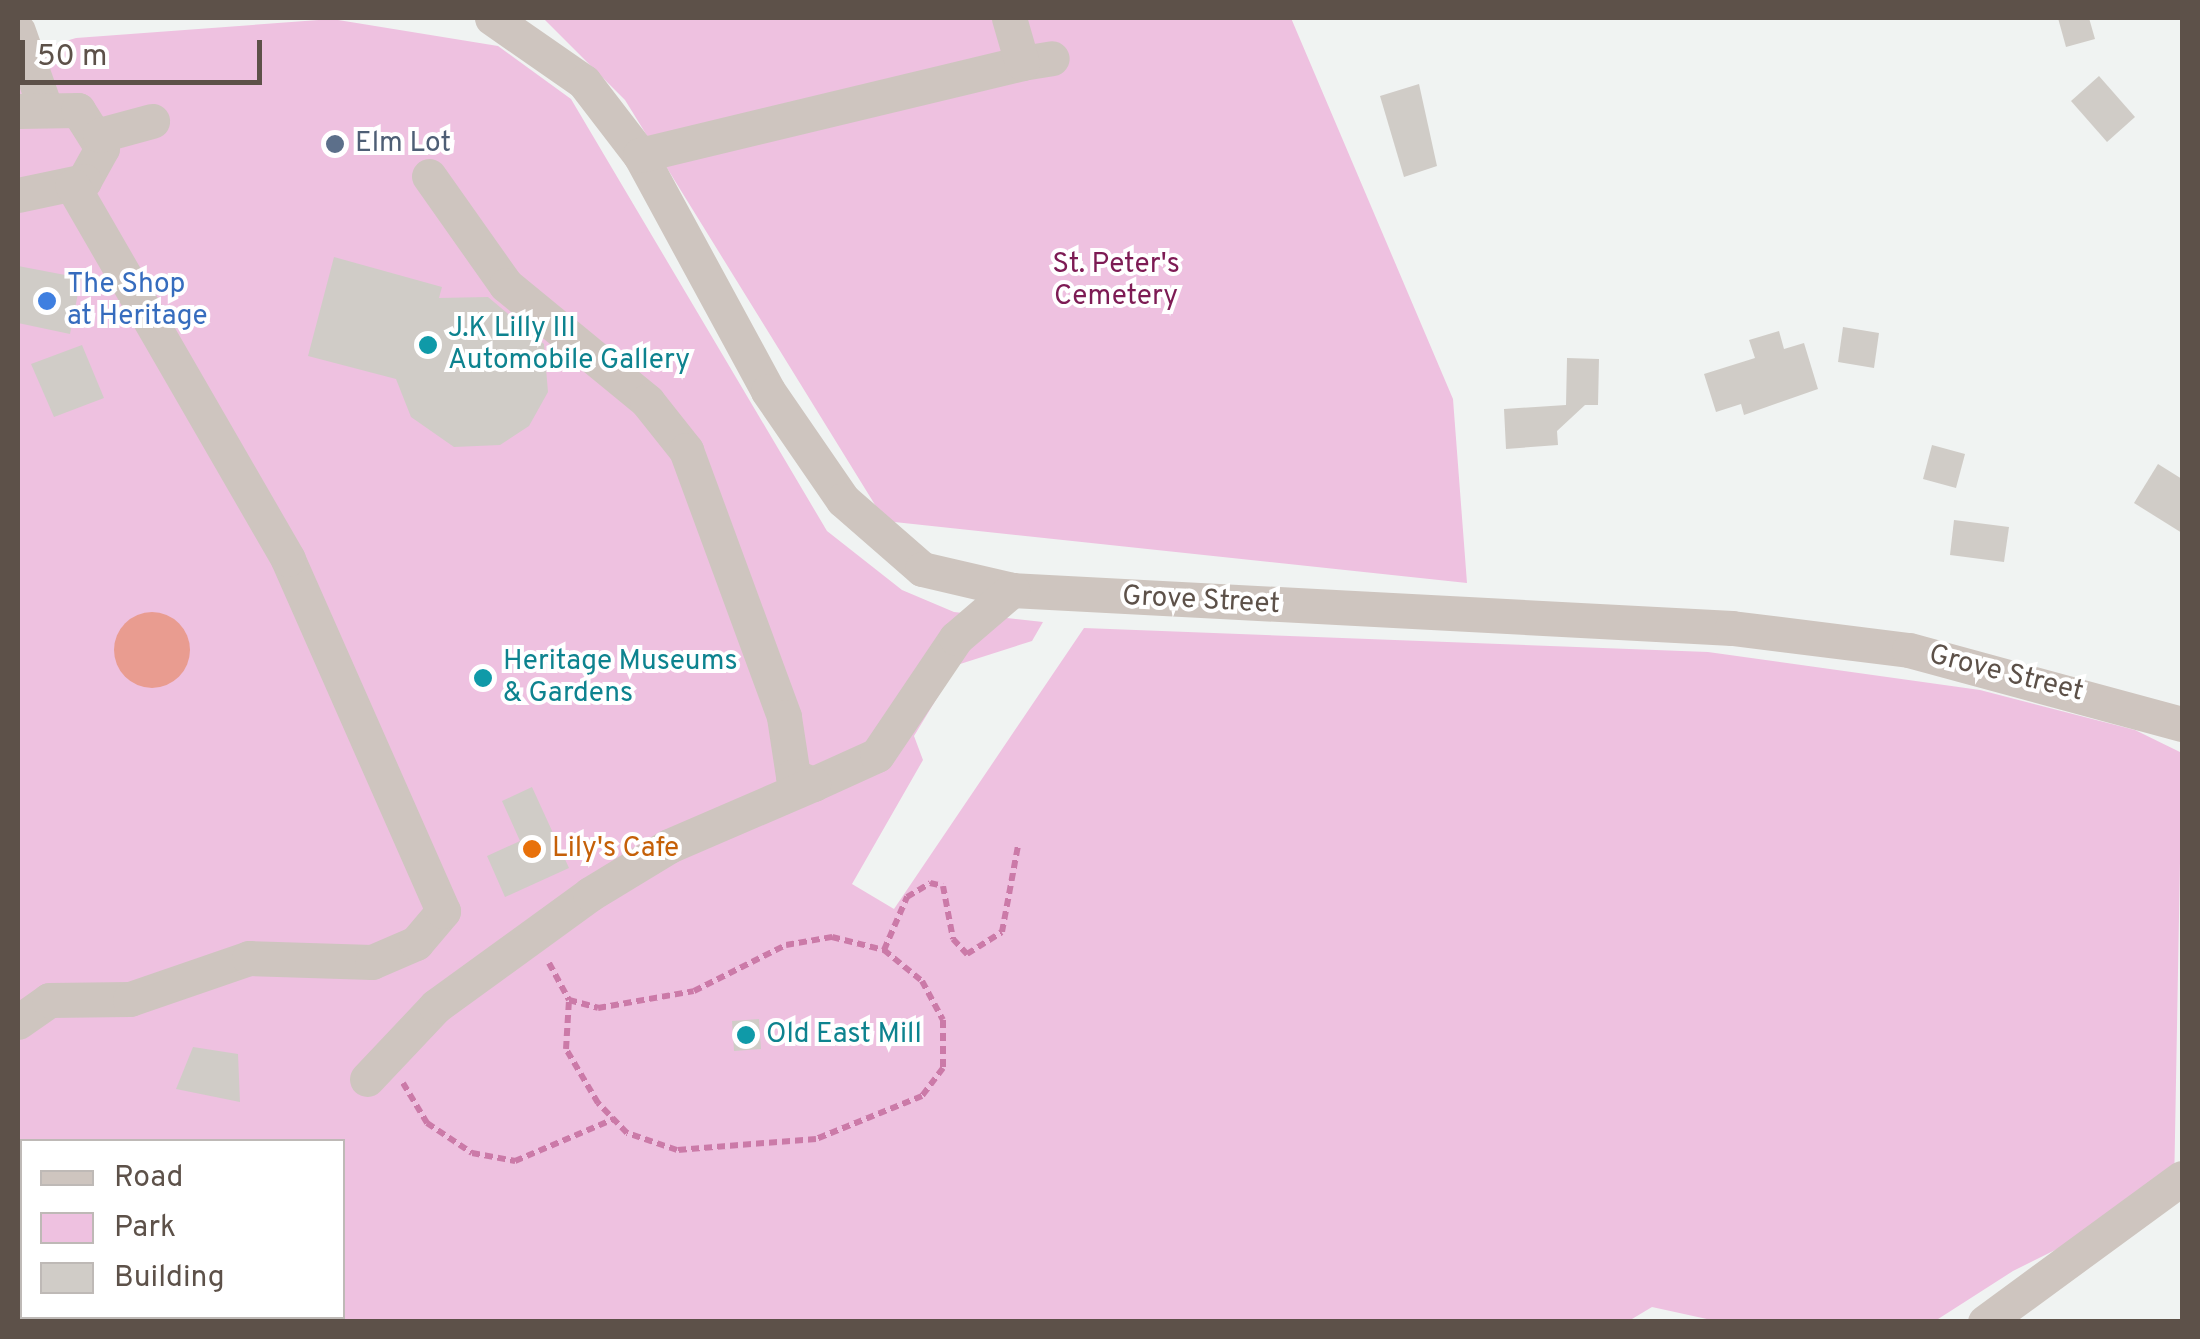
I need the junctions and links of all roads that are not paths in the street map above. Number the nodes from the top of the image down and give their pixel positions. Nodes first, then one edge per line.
1 (32, 18) edge
2 (492, 18) edge
3 (1009, 18) edge
4 (19, 19) edge
5 (18, 31) edge
6 (31, 108) edge
7 (152, 121) dead end
8 (100, 135) junction
9 (640, 155) junction
10 (429, 176) dead end
11 (72, 186) junction
12 (18, 195) edge
13 (1012, 590) junction
14 (2182, 724) edge
15 (813, 784) junction
16 (18, 1022) edge
17 (367, 1079) dead end
18 (2182, 1178) edge
19 (1985, 1322) edge

1 - 4 street
2 - 9 street, Grove Street
3 - 9 street
5 - 6 street
6 - 8 street
7 - 8 street
8 - 11 street
9 - 13 street, Grove Street
10 - 15 street
11 - 12 street
11 - 16 street
13 - 14 street, Grove Street
13 - 15 street
15 - 17 street
18 - 19 street

